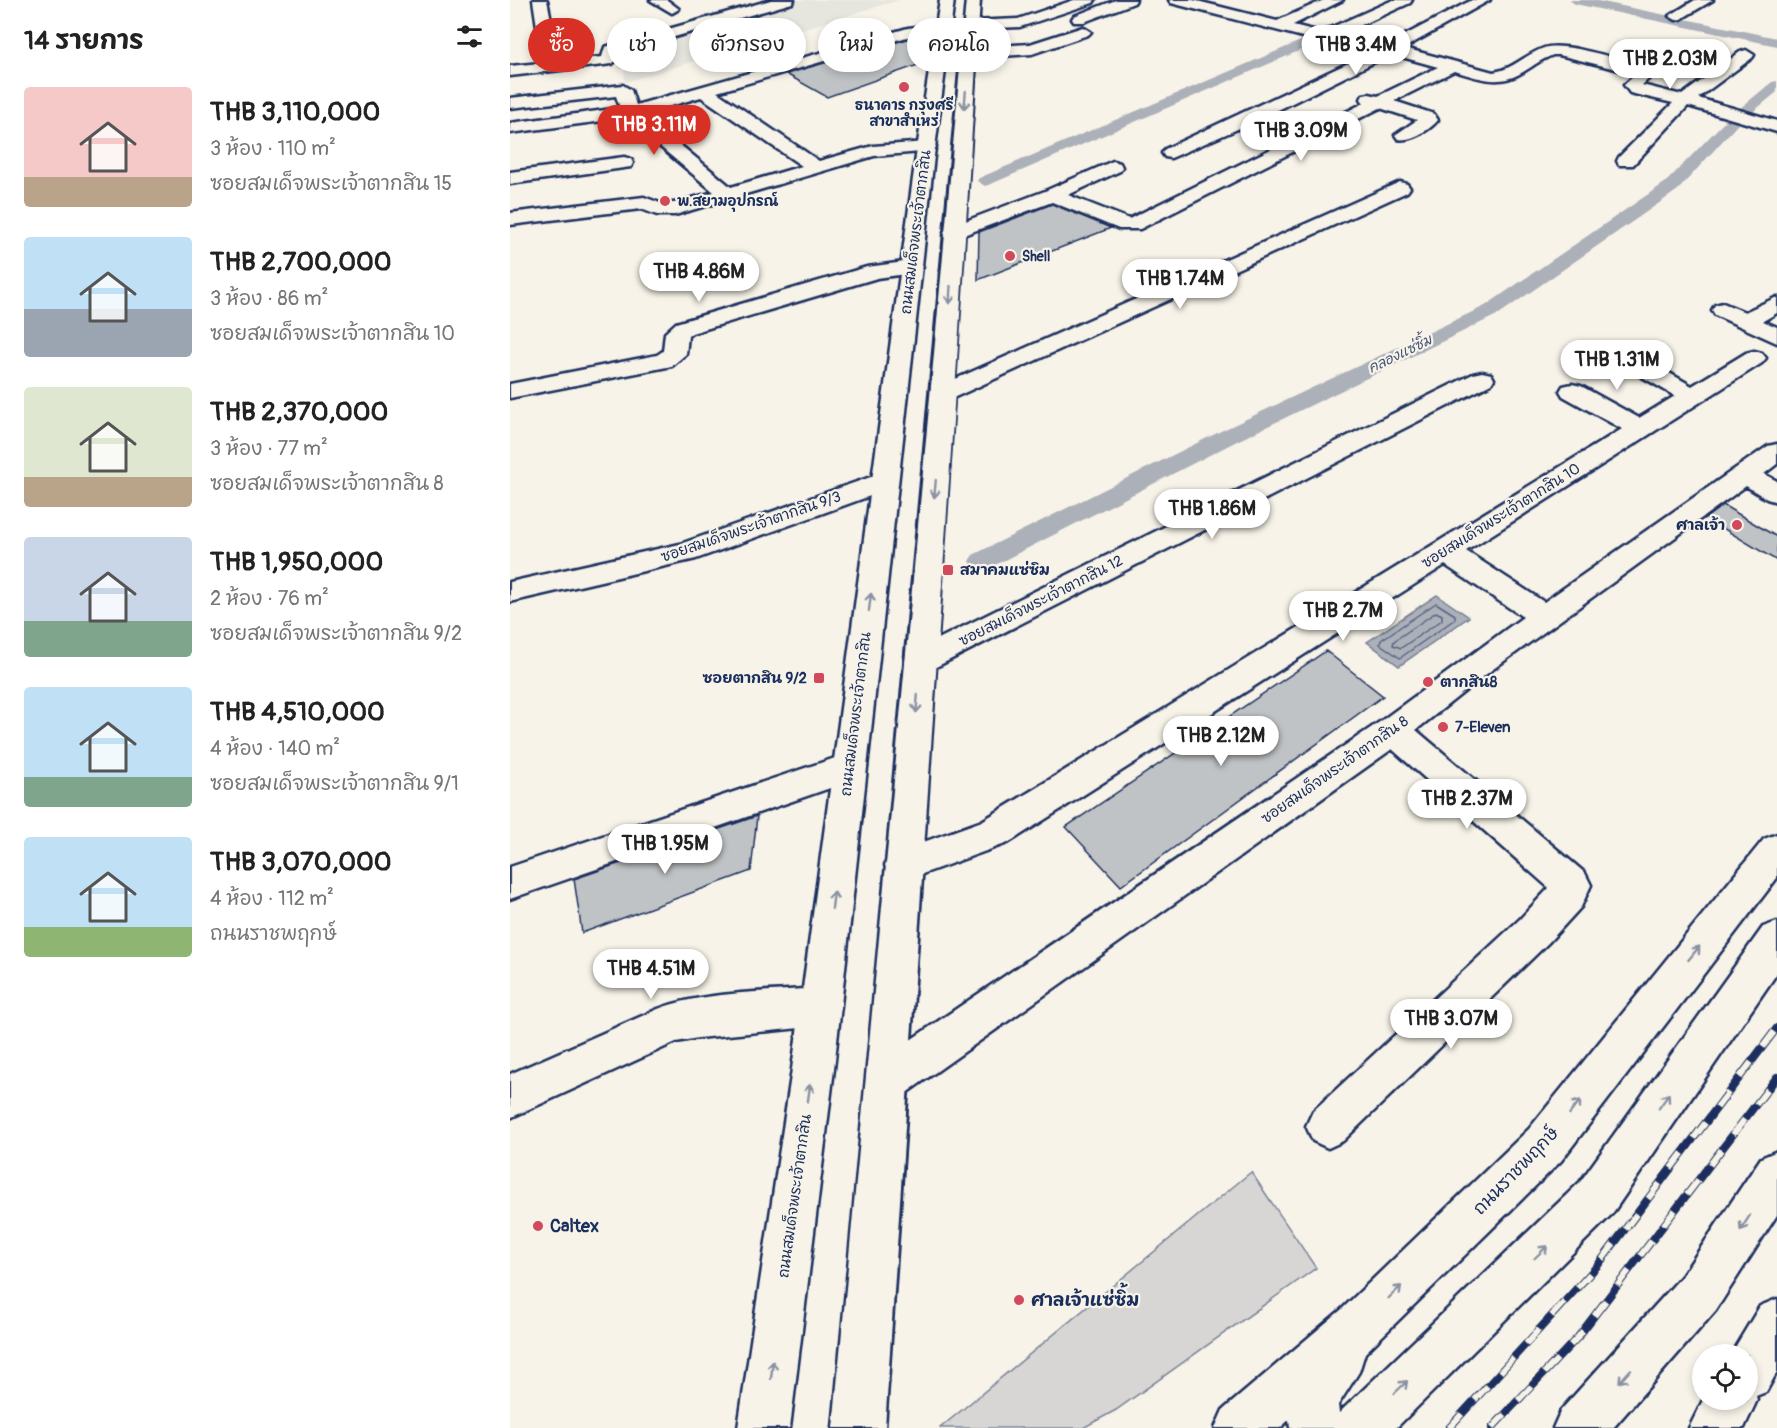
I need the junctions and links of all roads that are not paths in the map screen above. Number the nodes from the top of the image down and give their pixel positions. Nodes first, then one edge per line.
1 (540, 0) edge
2 (657, 0) edge
3 (745, 0) edge
4 (787, 0) edge
5 (1088, 0) edge
6 (1129, 0) edge
7 (1176, 0) edge
8 (1336, 0) edge
9 (1405, 0) edge
10 (1483, 0) edge
11 (1706, 0) edge
12 (1229, 7) edge
13 (1272, 7) dead end
14 (672, 9) dead end
15 (697, 13) dead end
16 (1676, 16) dead end
17 (543, 18) edge
18 (1011, 22) edge
19 (1278, 26) junction
20 (907, 33) edge
21 (1332, 33) junction
22 (1011, 41) edge
23 (1362, 42) junction
24 (1390, 50) junction
25 (1342, 51) dead end
26 (1746, 55) dead end
27 (1452, 66) junction
28 (510, 71) edge
29 (948, 72) edge
30 (959, 72) edge
31 (1321, 83) junction
32 (705, 92) junction
33 (1685, 100) junction
34 (1379, 102) junction
35 (510, 103) edge
36 (630, 112) junction
37 (1771, 125) edge
38 (510, 128) edge
39 (1404, 135) dead end
40 (927, 147) junction
41 (1171, 153) dead end
42 (1626, 161) dead end
43 (624, 163) dead end
44 (816, 167) junction
45 (1113, 167) dead end
46 (510, 178) edge
47 (1400, 188) dead end
48 (727, 193) junction
49 (1052, 195) junction
50 (510, 219) edge
51 (954, 232) junction
52 (912, 267) junction
53 (1777, 304) edge
54 (1723, 310) dead end
55 (1746, 321) junction
56 (1777, 336) edge
57 (1754, 358) dead end
58 (1628, 359) dead end
59 (1482, 379) dead end
60 (510, 391) edge
61 (1572, 391) dead end
62 (944, 393) junction
63 (1692, 396) junction
64 (1641, 429) junction
65 (1777, 452) edge
66 (1745, 474) junction
67 (885, 481) junction
68 (1777, 493) edge
69 (1444, 550) junction
70 (510, 592) edge
71 (1545, 617) junction
72 (921, 661) junction
73 (1393, 730) junction
74 (850, 767) junction
75 (1777, 850) edge
76 (903, 865) junction
77 (510, 884) edge
78 (1771, 948) edge
79 (820, 1007) junction
80 (887, 1081) junction
81 (510, 1096) edge
82 (1328, 1126) dead end
83 (1777, 1174) edge
84 (1777, 1323) edge
85 (1358, 1327) junction
86 (1758, 1356) edge
87 (1726, 1410) edge
88 (764, 1428) edge
89 (859, 1428) edge
90 (1241, 1428) edge
91 (1316, 1428) edge
92 (1359, 1428) edge
93 (1579, 1428) edge
94 (1715, 1428) edge

1 - 17 street
2 - 14 street
3 - 15 street
4 - 28 street
5 - 18 street
6 - 22 street
7 - 12 street
8 - 19 street
9 - 21 street
10 - 24 street
11 - 16 street
12 - 13 street
12 - 19 street
19 - 21 street
20 - 32 street
21 - 23 street
23 - 24 street
23 - 25 street
24 - 27 street
24 - 31 street
26 - 33 street
27 - 33 street
27 - 34 street
29 - 40 street, ถนนสมเด็จพระเจ้าตากสิน
30 -> 51 street
31 - 34 street
31 - 41 street
32 - 36 street
32 - 44 street
33 - 37 street
33 - 42 street
34 - 39 street
34 - 49 street
35 - 36 street
36 - 38 street
36 - 48 street
40 - 44 street
40 - 52 street, ถนนสมเด็จพระเจ้าตากสิน
43 - 46 street
44 - 48 street
45 - 49 street
47 - 62 street
48 - 50 street
49 - 51 street
51 -> 62 street
52 - 60 street
52 - 67 street, ถนนสมเด็จพระเจ้าตากสิน
53 - 55 street
54 - 55 street
55 - 56 street
57 - 63 street, ซอยสมเด็จพระเจ้าตากสิน 10
58 - 63 street
59 - 72 street, ซอยสมเด็จพระเจ้าตากสิน 12
61 - 64 street
62 -> 72 street
63 - 64 street, ซอยสมเด็จพระเจ้าตากสิน 10
64 - 69 street, ซอยสมเด็จพระเจ้าตากสิน 10
65 - 66 street, ซอยสมเด็จพระเจ้าตากสิน 8
66 - 68 street
66 - 71 street, ซอยสมเด็จพระเจ้าตากสิน 8
67 - 70 street, ซอยสมเด็จพระเจ้าตากสิน 9/3
74 -> 67 street, ถนนสมเด็จพระเจ้าตากสิน
69 - 71 street
69 - 76 street, ซอยสมเด็จพระเจ้าตากสิน 10
71 - 73 street, ซอยสมเด็จพระเจ้าตากสิน 8
72 -> 76 street
73 - 80 street, ซอยสมเด็จพระเจ้าตากสิน 8
73 - 82 street
74 - 77 street
79 -> 74 street, ถนนสมเด็จพระเจ้าตากสิน
85 -> 75 street, ถนนราชพฤกษ์
76 - 80 street
92 -> 78 street
79 - 81 street
88 -> 79 street, ถนนสมเด็จพระเจ้าตากสิน
80 - 89 street
83 -> 93 street
84 - 86 street
85 - 90 street, ถนนราชพฤกษ์
85 - 91 street
87 - 94 street

